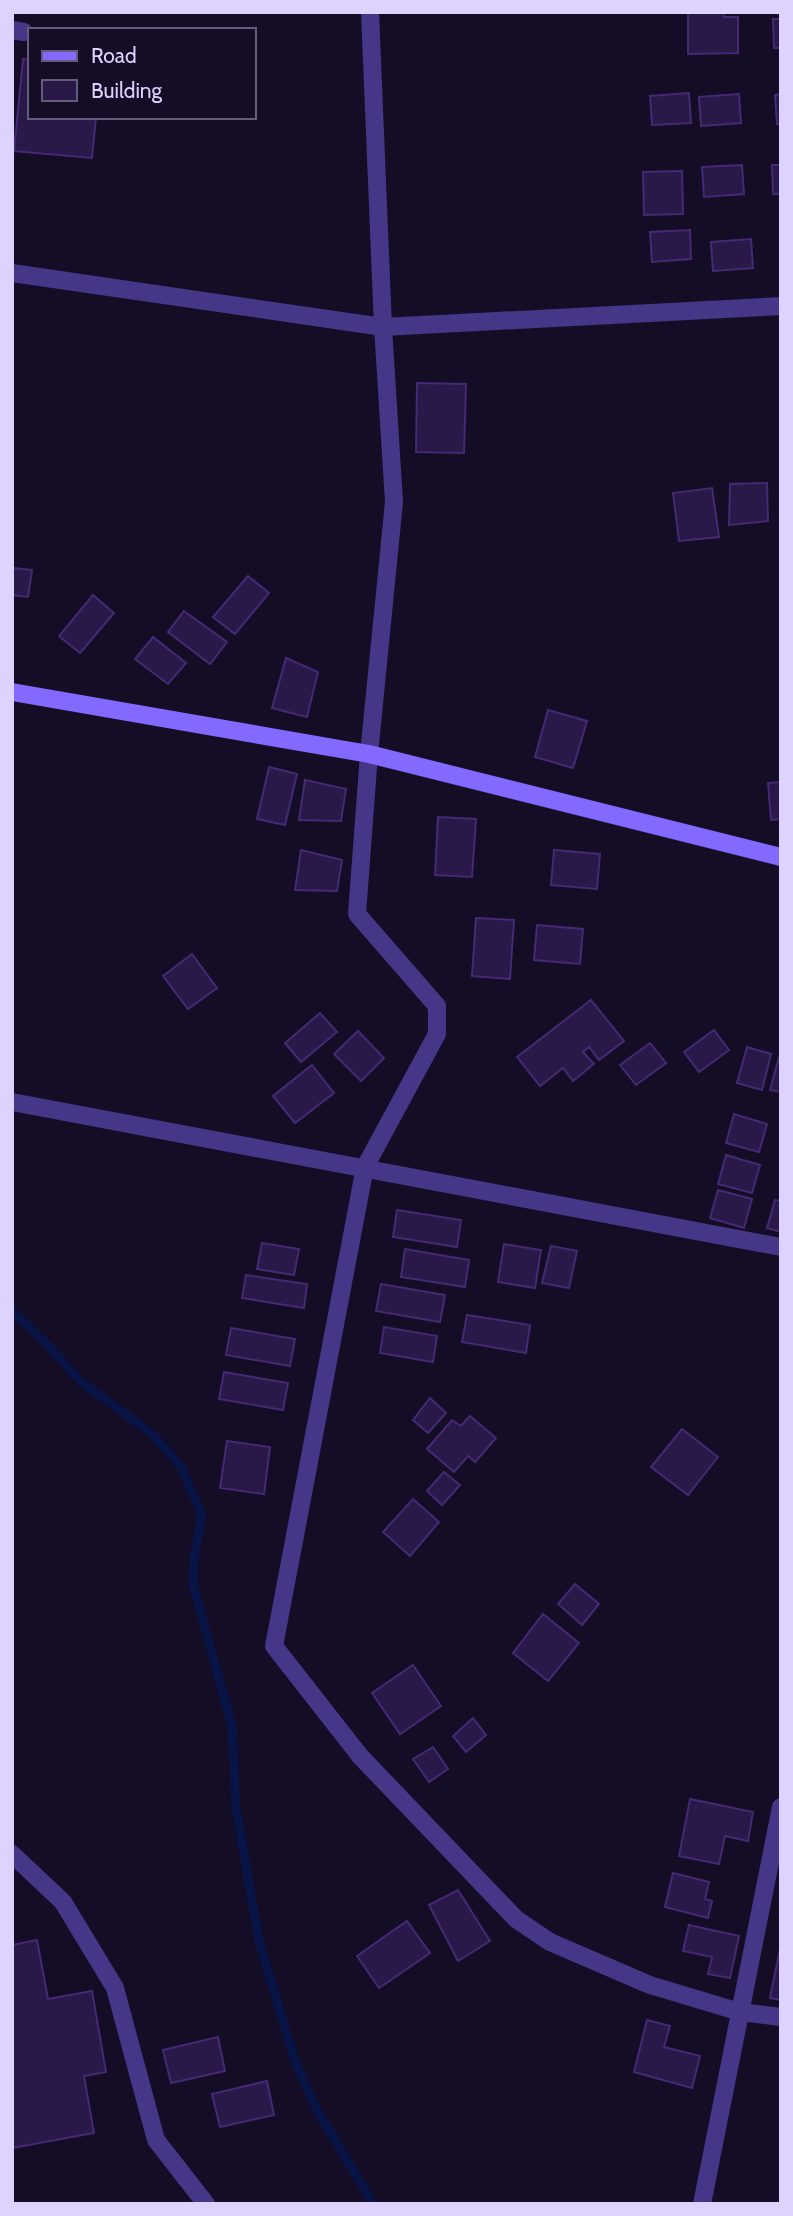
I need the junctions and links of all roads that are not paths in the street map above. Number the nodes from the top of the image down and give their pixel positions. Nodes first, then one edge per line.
1 (370, 12) edge
2 (12, 273) edge
3 (781, 306) edge
4 (383, 327) junction
5 (12, 692) edge
6 (369, 754) junction
7 (781, 857) edge
8 (12, 1102) edge
9 (365, 1167) junction
10 (781, 1247) edge
11 (781, 1807) edge
12 (12, 1854) edge
13 (740, 2012) junction
14 (781, 2017) edge
15 (206, 2204) edge
16 (702, 2204) edge

1 - 4 street
2 - 4 street
3 - 4 street
4 - 6 street
5 - 6 street
6 - 7 street
6 - 9 street
8 - 9 street
9 - 10 street
9 - 13 street
11 - 13 street
12 - 15 street
13 - 14 street
13 - 16 street

